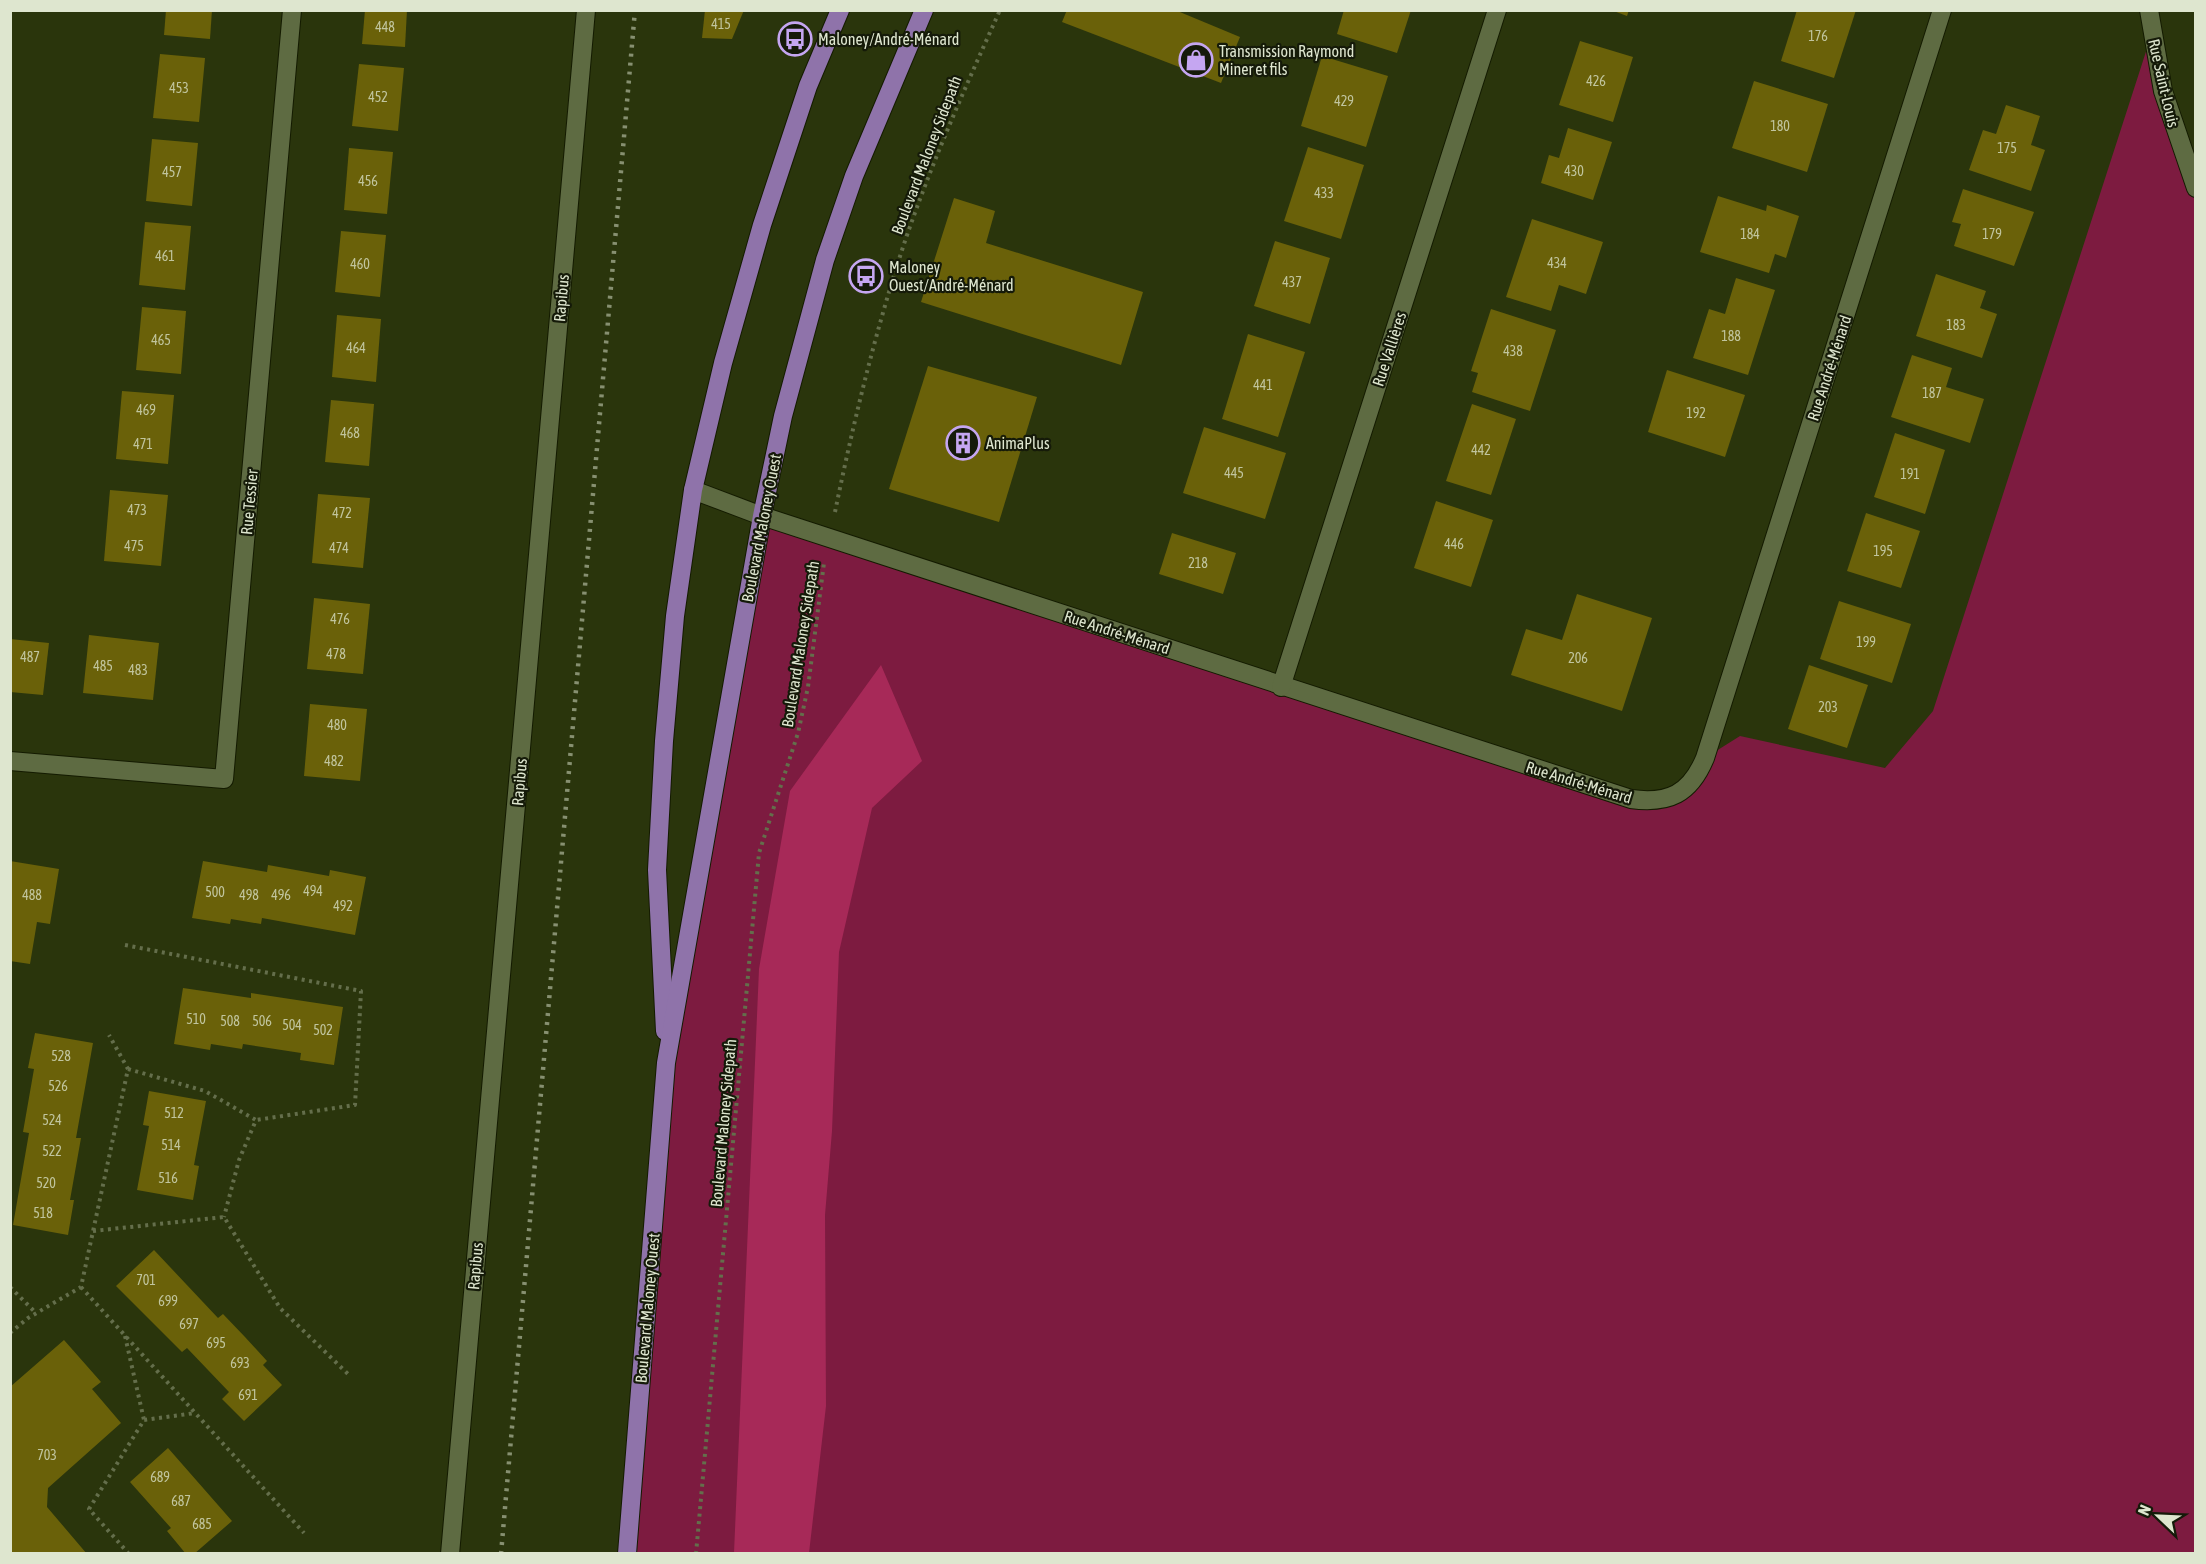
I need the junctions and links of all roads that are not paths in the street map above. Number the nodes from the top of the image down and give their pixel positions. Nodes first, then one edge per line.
1 (292, 10) edge
2 (586, 10) edge
3 (840, 10) edge
4 (924, 10) edge
5 (1497, 10) edge
6 (1942, 10) edge
7 (2149, 10) edge
8 (2196, 188) edge
9 (693, 490) junction
10 (762, 516) junction
11 (1281, 687) junction
12 (10, 761) edge
13 (666, 1063) junction
14 (450, 1554) edge
15 (627, 1554) edge

1 - 12 street, Rue Tessier
2 - 14 street, Rapibus
3 - 9 main road, Boulevard Maloney Ouest
4 - 10 main road, Boulevard Maloney Ouest
5 - 11 street, Rue Vallières
6 - 11 street, Rue André-Ménard
7 - 8 street, Rue Saint-Louis
9 - 10 street, Rue André-Ménard
9 - 13 main road, Boulevard Maloney Ouest
10 - 11 street, Rue André-Ménard
10 - 13 main road, Boulevard Maloney Ouest
13 - 15 main road, Boulevard Maloney Ouest

